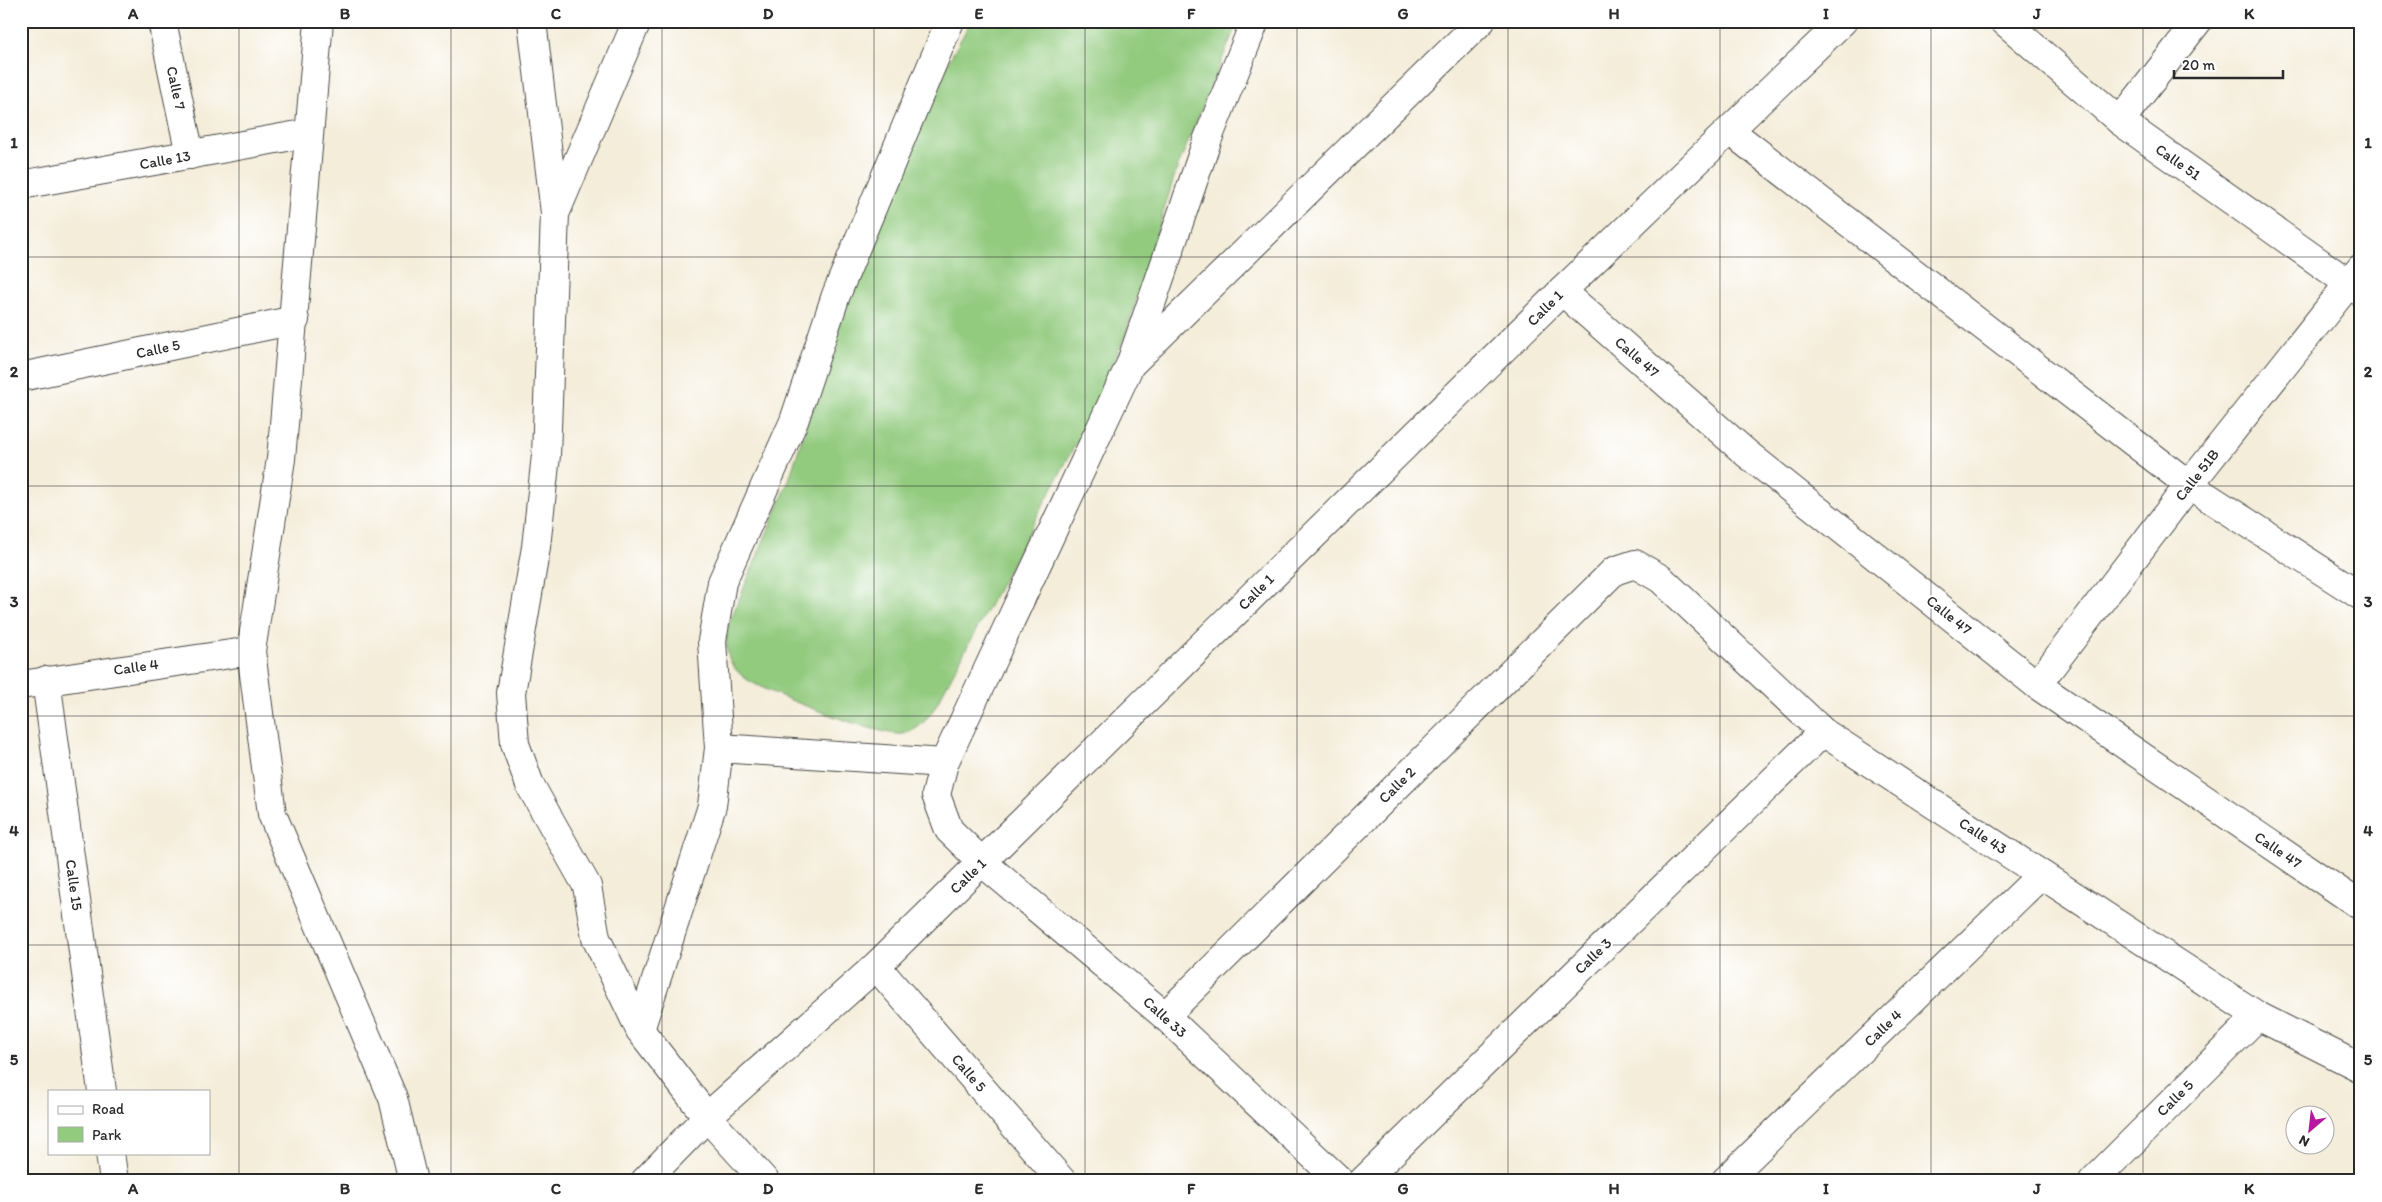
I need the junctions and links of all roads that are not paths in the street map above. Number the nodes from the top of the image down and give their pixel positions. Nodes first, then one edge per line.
1 (162, 21) edge
2 (319, 21) edge
3 (532, 21) edge
4 (637, 21) edge
5 (950, 21) edge
6 (1255, 21) edge
7 (1481, 21) edge
8 (1844, 21) edge
9 (2004, 21) edge
10 (2198, 21) edge
11 (2120, 121) junction
12 (1730, 131) junction
13 (309, 133) junction
14 (190, 155) junction
15 (21, 185) edge
16 (555, 214) junction
17 (2357, 281) edge
18 (1562, 291) junction
19 (295, 320) junction
20 (1130, 365) junction
21 (21, 377) edge
22 (2189, 485) junction
23 (1635, 564) joint
24 (2361, 596) edge
25 (251, 651) junction
26 (34, 682) edge
27 (2037, 685) junction
28 (1823, 732) junction
29 (719, 748) junction
30 (944, 763) junction
31 (982, 862) junction
32 (2041, 875) junction
33 (2361, 906) edge
34 (876, 966) junction
35 (1165, 1016) junction
36 (2258, 1016) junction
37 (640, 1030) junction
38 (2361, 1068) edge
39 (102, 1090) edge
40 (707, 1117) junction
41 (110, 1154) edge
42 (114, 1181) edge
43 (413, 1181) edge
44 (645, 1181) edge
45 (765, 1181) edge
46 (1062, 1181) edge
47 (1340, 1181) edge
48 (1363, 1181) edge
49 (1725, 1181) edge
50 (2092, 1181) edge

1 - 14 street, Calle 7
2 - 13 street
3 - 16 street
4 - 16 street
5 - 29 street
6 - 20 street
7 - 20 street
8 - 12 street, Calle 1
9 - 11 street, Calle 51
10 - 11 street
11 - 17 street, Calle 51
12 - 18 street, Calle 1
12 - 22 street
13 - 14 street, Calle 13
13 - 19 street
14 - 15 street, Calle 13
16 - 37 street
17 - 22 street, Calle 51B
18 - 27 street, Calle 47
18 - 31 street, Calle 1
19 - 21 street, Calle 5
19 - 25 street
20 - 30 street, Calle 33
22 - 24 street
22 - 27 street, Calle 51B
23 - 28 street, Calle 43
23 - 35 street, Calle 2
25 - 26 street, Calle 4
25 - 43 street
26 - 39 street, Calle 15
27 - 33 street, Calle 47
28 - 32 street, Calle 43
28 - 48 street, Calle 3
29 - 30 street
29 - 37 street
30 - 31 street, Calle 33
31 - 34 street, Calle 1
31 - 35 street, Calle 33
32 - 36 street, Calle 43
32 - 49 street, Calle 4
34 - 40 street, Calle 1
34 - 46 street, Calle 5
35 - 47 street, Calle 33
36 - 38 street, Calle 43
36 - 50 street, Calle 5
37 - 40 street
40 - 44 street, Calle 1
40 - 45 street
41 - 42 street

